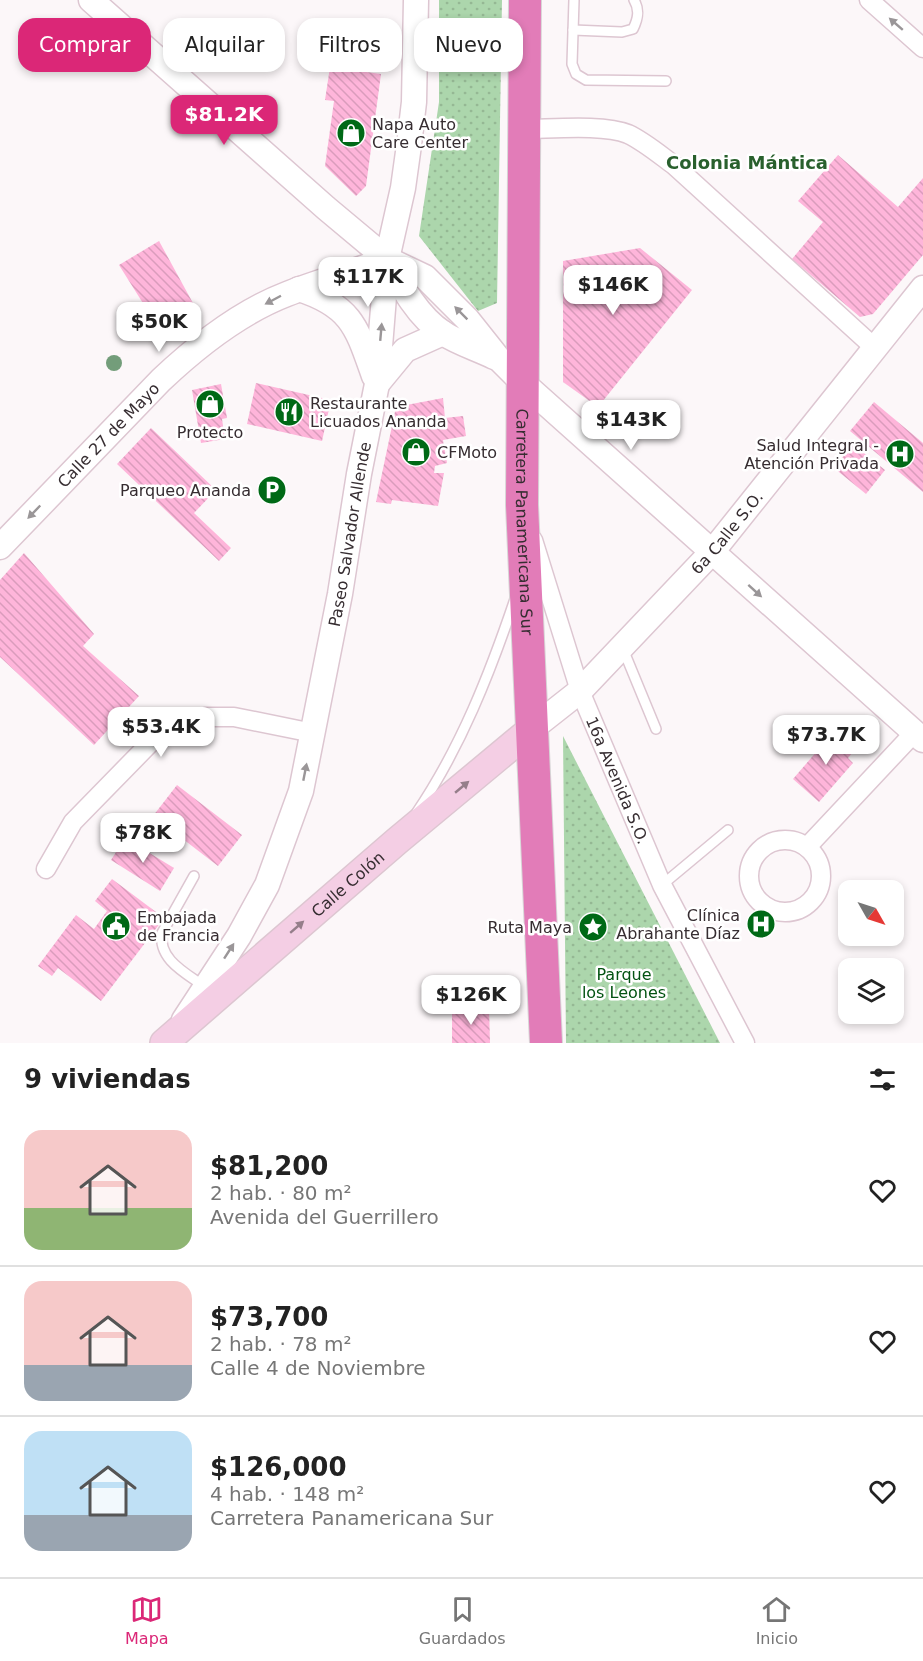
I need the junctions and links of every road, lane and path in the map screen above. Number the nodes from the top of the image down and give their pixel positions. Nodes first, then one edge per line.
1 (91, 0) edge
2 (416, 0) edge
3 (525, 0) edge
4 (574, 0) edge
5 (634, 0) edge
6 (869, 0) edge
7 (573, 30) junction
8 (923, 48) edge
9 (666, 81) dead end
10 (524, 129) junction
11 (387, 259) junction
12 (299, 289) junction
13 (922, 291) edge
14 (443, 333) junction
15 (876, 349) junction
16 (498, 358) junction
17 (522, 382) junction
18 (377, 384) junction
19 (522, 505) junction
20 (0, 547) edge
21 (712, 552) junction
22 (525, 568) junction
23 (622, 647) junction
24 (580, 691) junction
25 (533, 728) junction
26 (656, 729) dead end
27 (920, 732) edge
28 (313, 733) junction
29 (728, 830) dead end
30 (397, 841) junction
31 (807, 847) junction
32 (46, 869) dead end
33 (194, 876) dead end
34 (662, 885) junction
35 (205, 987) junction
36 (169, 1039) edge
37 (546, 1043) edge
38 (745, 1043) edge

1 - 11 street
2 - 11 street, Paseo Salvador Allende
3 - 10 highway, Carretera Panamericana Sur
4 - 7 lane
5 - 7 lane
8 -> 6 street
7 - 9 lane
10 - 15 street
10 - 17 highway, Carretera Panamericana Sur
11 - 12 street, Calle 27 de Mayo
11 - 14 street
16 -> 11 street
18 -> 11 street, Paseo Salvador Allende
12 - 18 street
12 -> 20 street, Calle 27 de Mayo
13 - 15 street, 6a Calle S.O.
14 - 16 street
14 - 18 street
15 - 21 street, 6a Calle S.O.
16 - 17 street
17 - 19 highway, Carretera Panamericana Sur
17 - 21 street
18 - 28 street, Paseo Salvador Allende
19 - 22 highway, Carretera Panamericana Sur
19 - 24 street, 16a Avenida S.O.
21 - 23 street, 6a Calle S.O.
21 -> 27 street
22 - 25 highway, Carretera Panamericana Sur
22 - 30 lane
23 - 24 street, 6a Calle S.O.
23 - 26 lane
24 - 25 street, 6a Calle S.O.
24 - 34 street, 16a Avenida S.O.
30 -> 25 main road, Calle Colón
25 - 37 highway, Carretera Panamericana Sur
27 - 31 street
28 - 32 street
35 -> 28 street, Paseo Salvador Allende
29 - 34 lane
36 -> 30 main road, Calle Colón
31 - 31 street
33 - 35 lane
34 - 38 street, 16a Avenida S.O.
35 - 36 street, Paseo Salvador Allende

